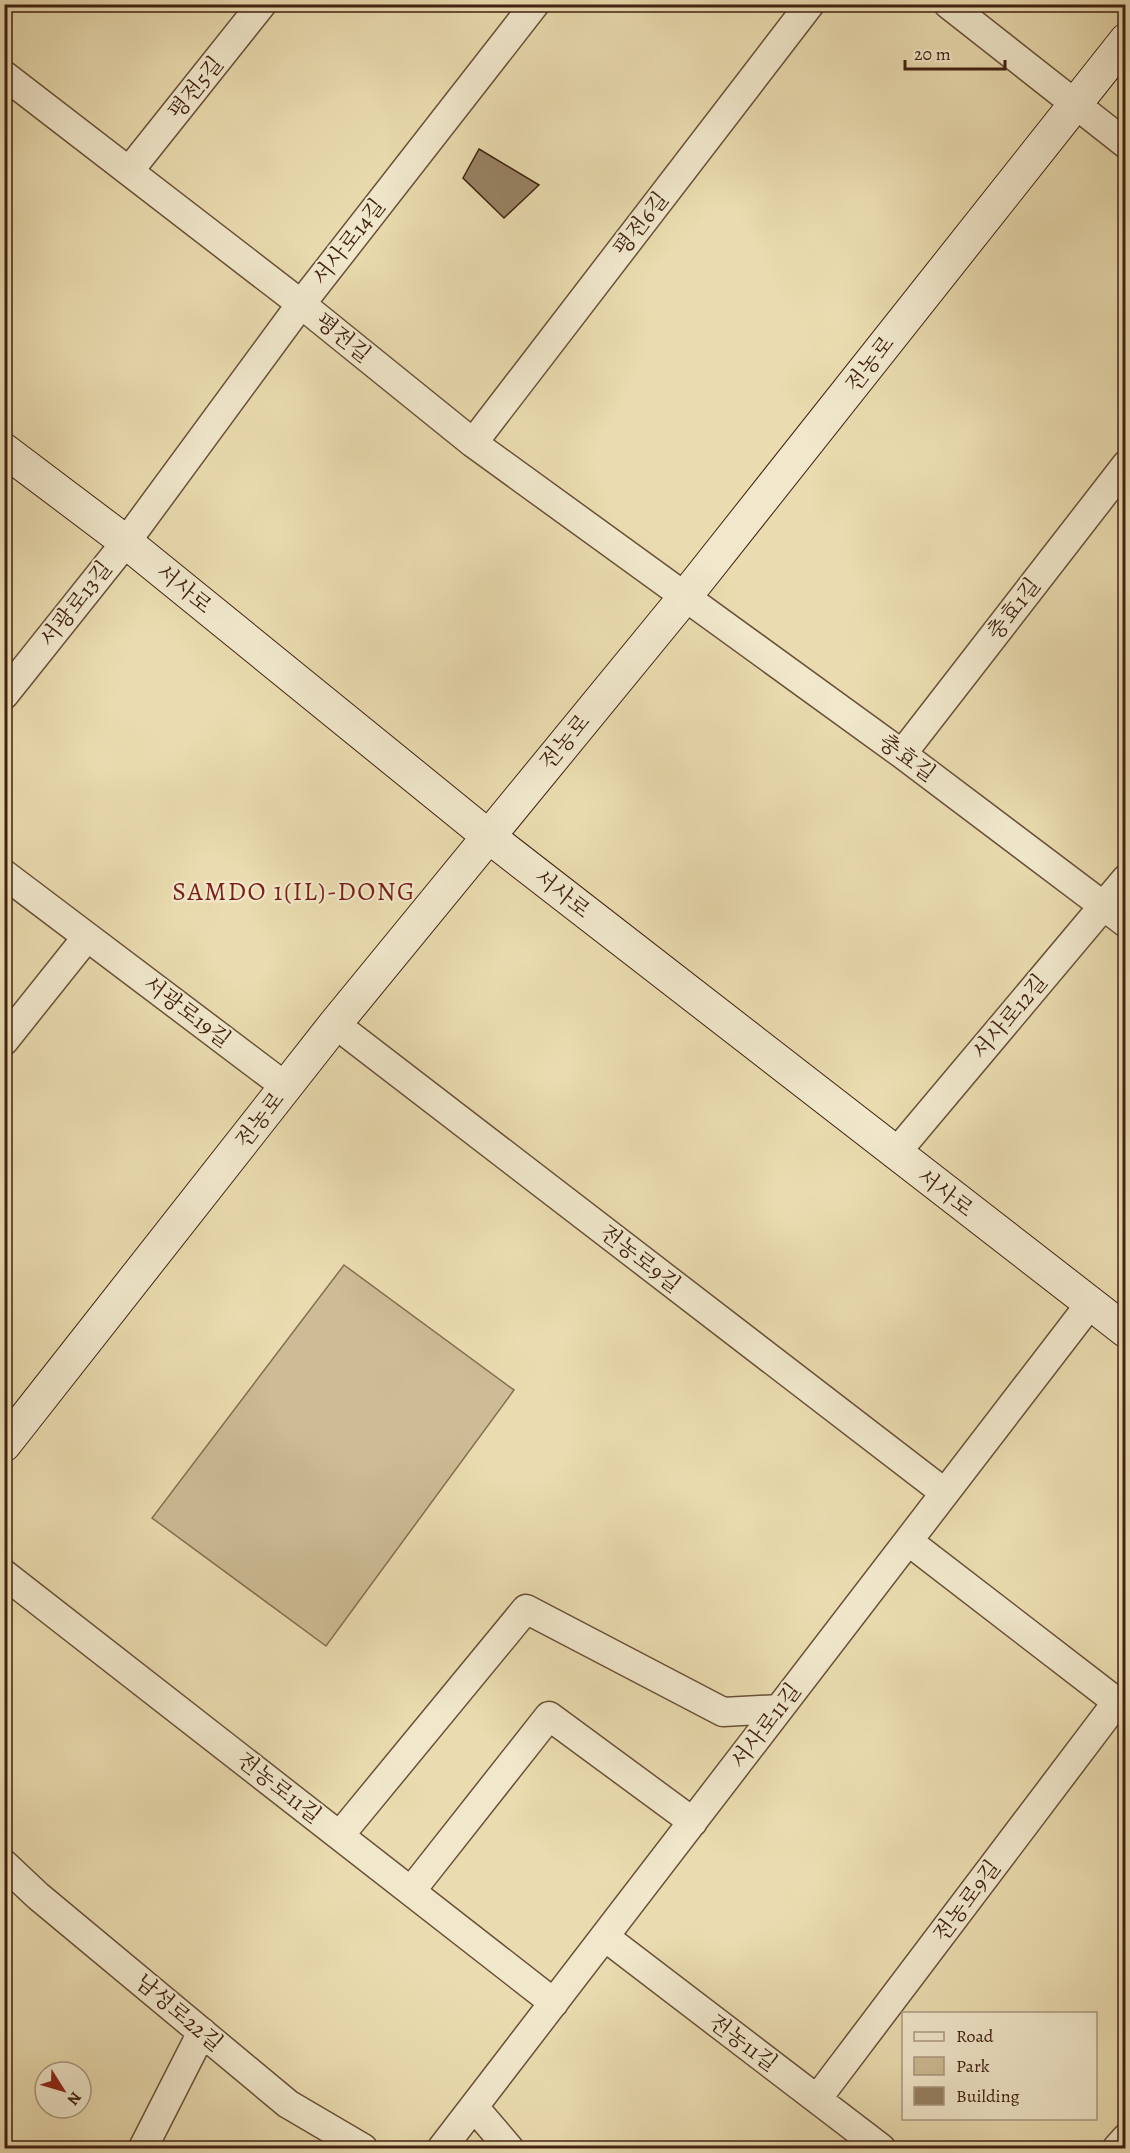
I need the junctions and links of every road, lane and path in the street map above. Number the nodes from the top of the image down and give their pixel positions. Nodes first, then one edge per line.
1 (262, 4) edge
2 (535, 4) edge
3 (810, 4) edge
4 (948, 4) edge
5 (1125, 40) edge
6 (4, 75) edge
7 (1076, 106) junction
8 (1125, 144) edge
9 (129, 171) junction
10 (301, 304) junction
11 (473, 443) junction
12 (4, 450) edge
13 (1125, 465) edge
14 (126, 542) junction
15 (684, 598) junction
16 (4, 695) edge
17 (902, 754) junction
18 (488, 836) junction
19 (4, 874) edge
20 (1125, 879) edge
21 (1115, 915) edge
22 (87, 937) junction
23 (335, 1024) junction
24 (4, 1041) edge
25 (286, 1087) junction
26 (895, 1154) junction
27 (1090, 1304) junction
28 (1125, 1331) edge
29 (4, 1445) edge
30 (945, 1493) junction
31 (908, 1540) junction
32 (4, 1574) edge
33 (1121, 1706) edge
34 (779, 1709) junction
35 (693, 1822) junction
36 (340, 1835) junction
37 (4, 1864) edge
38 (411, 1891) junction
39 (605, 1937) junction
40 (554, 2002) junction
41 (202, 2032) junction
42 (817, 2099) junction
43 (474, 2107) junction
44 (1125, 2138) edge
45 (143, 2148) edge
46 (363, 2148) edge
47 (442, 2148) edge
48 (509, 2148) edge
49 (881, 2148) edge
50 (1117, 2148) edge

1 - 9 street, 평전5길
2 - 10 street, 서사로14길
3 - 11 street, 평전6길
4 - 7 street
5 - 7 street, 전농로
6 - 9 street, 평전길
7 - 8 street
7 - 15 street, 전농로
9 - 10 street, 평전길
10 - 11 street, 평전길
10 - 14 street, 서사로14길
11 - 15 street, 평전길
12 - 14 street, 서사로
13 - 17 street, 충효1길
14 - 16 street, 서광로13길
14 - 18 street, 서사로
15 - 17 street, 충효길
15 - 18 street, 전농로
17 - 21 street, 충효길
18 - 23 street, 전농로
18 - 26 street, 서사로
19 - 22 street, 서광로19길
20 - 21 street, 서사로12길
21 - 26 street, 서사로12길
22 - 24 street
22 - 25 street, 서광로19길
23 - 25 street, 전농로
23 - 30 street, 전농로9길
25 - 29 street, 전농로
26 - 27 street, 서사로
27 - 28 street, 서사로
27 - 30 street, 서사로11길
30 - 31 street, 서사로11길
31 - 33 street, 전농로9길
31 - 34 street, 서사로11길
32 - 36 street, 전농로11길
33 - 42 street, 전농로9길
34 - 35 street, 서사로11길
34 - 36 street
35 - 38 street
35 - 39 street, 서사로11길
36 - 38 street, 전농로11길
37 - 41 street, 남성로22길
38 - 40 street, 전농로11길
39 - 40 street, 서사로11길
39 - 42 street, 전농11길
40 - 43 street, 서사로11길
41 - 45 street
41 - 46 street, 남성로22길
42 - 49 street, 전농11길
43 - 47 street, 서사로11길
43 - 48 street
44 - 50 street

